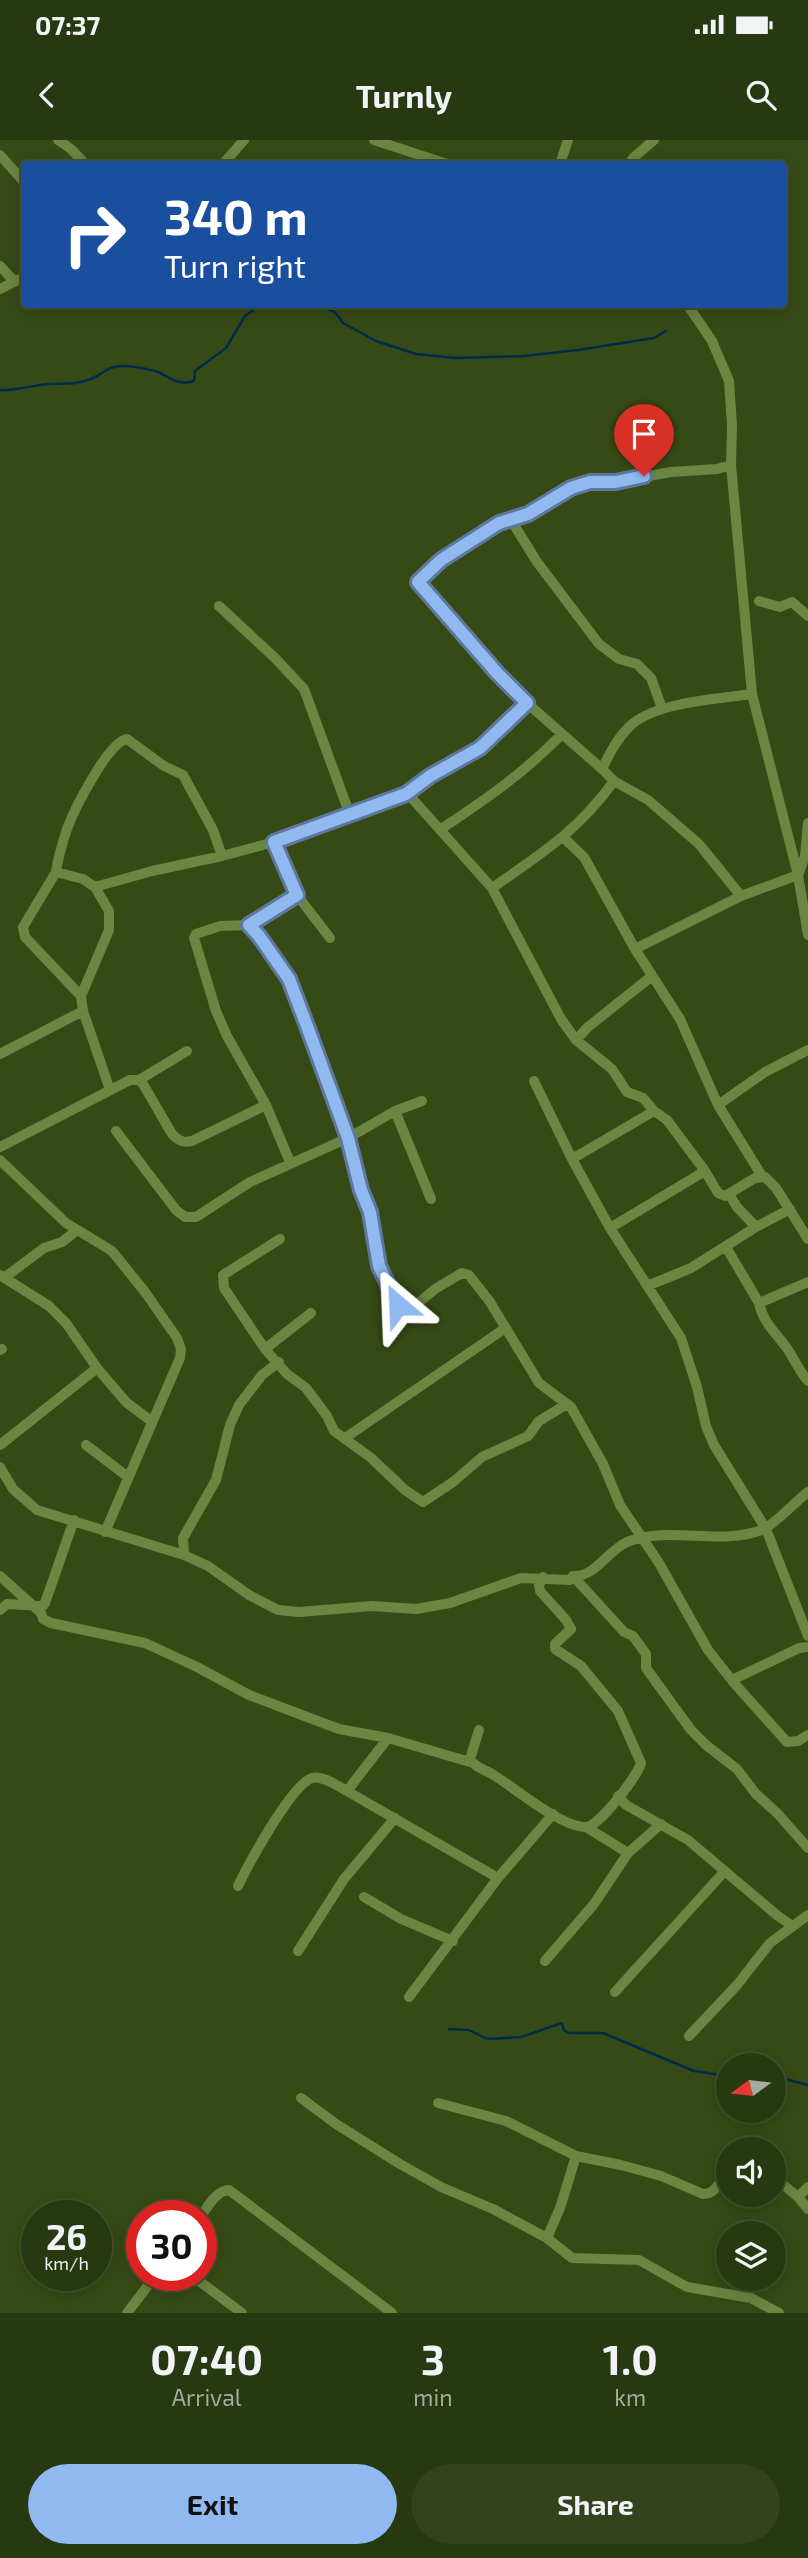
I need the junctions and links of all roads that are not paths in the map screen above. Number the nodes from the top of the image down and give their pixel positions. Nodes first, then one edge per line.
1 (58, 140) edge
2 (244, 140) edge
3 (374, 140) edge
4 (568, 140) edge
5 (654, 140) edge
6 (0, 155) edge
7 (83, 161) edge
8 (226, 161) edge
9 (438, 161) edge
10 (561, 161) edge
11 (632, 161) edge
12 (21, 179) edge
13 (0, 266) edge
14 (19, 279) edge
15 (0, 289) edge
16 (690, 308) edge
17 (731, 466) junction
18 (511, 520) junction
19 (759, 601) dead end
20 (219, 606) dead end
21 (808, 617) edge
22 (752, 694) junction
23 (527, 703) junction
24 (662, 708) junction
25 (561, 735) junction
26 (602, 769) junction
27 (614, 781) junction
28 (406, 794) junction
29 (350, 815) junction
30 (808, 823) edge
31 (441, 829) junction
32 (564, 838) junction
33 (274, 842) junction
34 (222, 856) junction
35 (56, 873) junction
36 (798, 875) junction
37 (95, 887) junction
38 (492, 888) junction
39 (297, 895) junction
40 (741, 896) junction
41 (249, 925) junction
42 (808, 935) edge
43 (330, 938) dead end
44 (635, 949) junction
45 (652, 976) junction
46 (81, 996) junction
47 (83, 1011) junction
48 (576, 1040) junction
49 (808, 1050) edge
50 (187, 1051) dead end
51 (0, 1054) edge
52 (139, 1080) junction
53 (534, 1081) dead end
54 (110, 1090) junction
55 (422, 1101) dead end
56 (265, 1105) junction
57 (718, 1105) junction
58 (396, 1111) junction
59 (654, 1111) junction
60 (116, 1131) dead end
61 (348, 1138) junction
62 (0, 1147) edge
63 (572, 1159) junction
64 (0, 1160) edge
65 (290, 1163) junction
66 (705, 1171) junction
67 (762, 1176) junction
68 (729, 1194) junction
69 (431, 1199) dead end
70 (790, 1209) junction
71 (755, 1227) junction
72 (610, 1228) junction
73 (77, 1230) junction
74 (281, 1239) dead end
75 (808, 1239) edge
76 (726, 1247) junction
77 (2, 1277) edge
78 (808, 1282) edge
79 (647, 1286) junction
80 (759, 1303) junction
81 (311, 1313) dead end
82 (504, 1329) junction
83 (265, 1349) junction
84 (279, 1362) junction
85 (97, 1368) junction
86 (808, 1381) edge
87 (567, 1404) junction
88 (151, 1420) junction
89 (345, 1438) junction
90 (86, 1444) dead end
91 (0, 1445) edge
92 (0, 1467) edge
93 (128, 1477) junction
94 (808, 1492) edge
95 (74, 1520) junction
96 (765, 1529) junction
97 (105, 1532) junction
98 (642, 1539) junction
99 (184, 1555) junction
100 (0, 1576) edge
101 (573, 1576) junction
102 (543, 1577) junction
103 (31, 1605) junction
104 (0, 1609) edge
105 (42, 1609) junction
106 (808, 1636) edge
107 (808, 1647) edge
108 (732, 1680) junction
109 (480, 1730) dead end
110 (808, 1735) edge
111 (388, 1738) junction
112 (470, 1762) junction
113 (347, 1791) junction
114 (618, 1796) junction
115 (553, 1814) junction
116 (395, 1818) junction
117 (661, 1824) junction
118 (586, 1827) junction
119 (808, 1848) edge
120 (628, 1853) junction
121 (724, 1872) junction
122 (498, 1878) junction
123 (238, 1886) dead end
124 (364, 1897) dead end
125 (808, 1915) edge
126 (792, 1925) junction
127 (453, 1941) junction
128 (298, 1951) dead end
129 (545, 1961) dead end
130 (615, 1992) dead end
131 (409, 1997) dead end
132 (689, 2036) dead end
133 (301, 2098) dead end
134 (438, 2103) dead end
135 (576, 2156) junction
136 (716, 2186) edge
137 (786, 2187) edge
138 (808, 2187) edge
139 (798, 2197) junction
140 (213, 2200) edge
141 (808, 2209) edge
142 (547, 2238) junction
143 (144, 2291) edge
144 (212, 2291) edge
145 (127, 2313) edge
146 (242, 2313) edge
147 (392, 2313) edge
148 (779, 2313) edge

1 - 7 street
2 - 8 street
3 - 9 street
4 - 10 street
5 - 11 street
6 - 12 street
13 - 14 street
14 - 15 street
16 - 17 street
17 - 18 street
17 - 22 street
18 - 23 street
18 - 24 street
19 - 21 street
20 - 29 street
22 - 24 street
22 - 36 street
23 - 25 street
23 - 28 street
24 - 26 street
25 - 26 street
25 - 31 street
26 - 27 street
27 - 32 street
27 - 40 street
28 - 29 street
28 - 31 street
29 - 33 street
30 - 36 street
31 - 38 street
32 - 38 street
32 - 44 street
33 - 34 street
33 - 39 street
34 - 35 street
34 - 37 street
35 - 37 street
35 - 46 street
36 - 40 street
36 - 42 street
37 - 46 street
38 - 48 street
39 - 41 street
39 - 43 street
40 - 44 street
41 - 56 street
41 - 61 street
44 - 45 street
45 - 48 street
45 - 57 street
46 - 47 street
47 - 51 street
47 - 54 street
48 - 59 street
49 - 57 street
50 - 52 street
52 - 54 street
52 - 56 street
53 - 63 street
54 - 62 street
55 - 58 street
56 - 65 street
57 - 67 street
58 - 61 street
58 - 69 street
59 - 63 street
59 - 66 street
60 - 65 street
61 - 65 street
61 - 82 street
63 - 72 street
64 - 73 street
66 - 68 street
66 - 72 street
67 - 68 street
67 - 70 street
68 - 71 street
70 - 71 street
70 - 75 street
71 - 76 street
72 - 79 street
73 - 77 street
73 - 88 street
74 - 83 street
76 - 79 street
76 - 80 street
77 - 85 street
78 - 80 street
79 - 96 street
80 - 86 street
81 - 83 street
82 - 87 street
82 - 89 street
83 - 84 street
84 - 89 street
84 - 99 street
85 - 88 street
85 - 91 street
87 - 89 street
87 - 98 street
88 - 93 street
90 - 93 street
92 - 95 street
93 - 97 street
94 - 96 street
95 - 97 street
95 - 105 street
96 - 98 street
96 - 106 street
97 - 99 street
98 - 101 street
98 - 108 street
99 - 102 street
100 - 103 street
101 - 102 street
101 - 119 street
102 - 114 street
103 - 104 street
103 - 105 street
105 - 111 street
107 - 108 street
108 - 110 street
109 - 112 street
111 - 112 street
111 - 113 street
112 - 115 street
113 - 116 street
113 - 123 street
114 - 117 street
114 - 118 street
115 - 118 street
115 - 122 street
116 - 122 street
116 - 128 street
117 - 120 street
117 - 121 street
118 - 120 street
120 - 129 street
121 - 126 street
121 - 130 street
122 - 127 street
124 - 127 street
125 - 126 street
126 - 132 street
127 - 131 street
133 - 142 street
134 - 135 street
135 - 136 street
135 - 142 street
137 - 139 street
138 - 139 street
139 - 141 street
140 - 147 street
142 - 148 street
143 - 145 street
144 - 146 street

